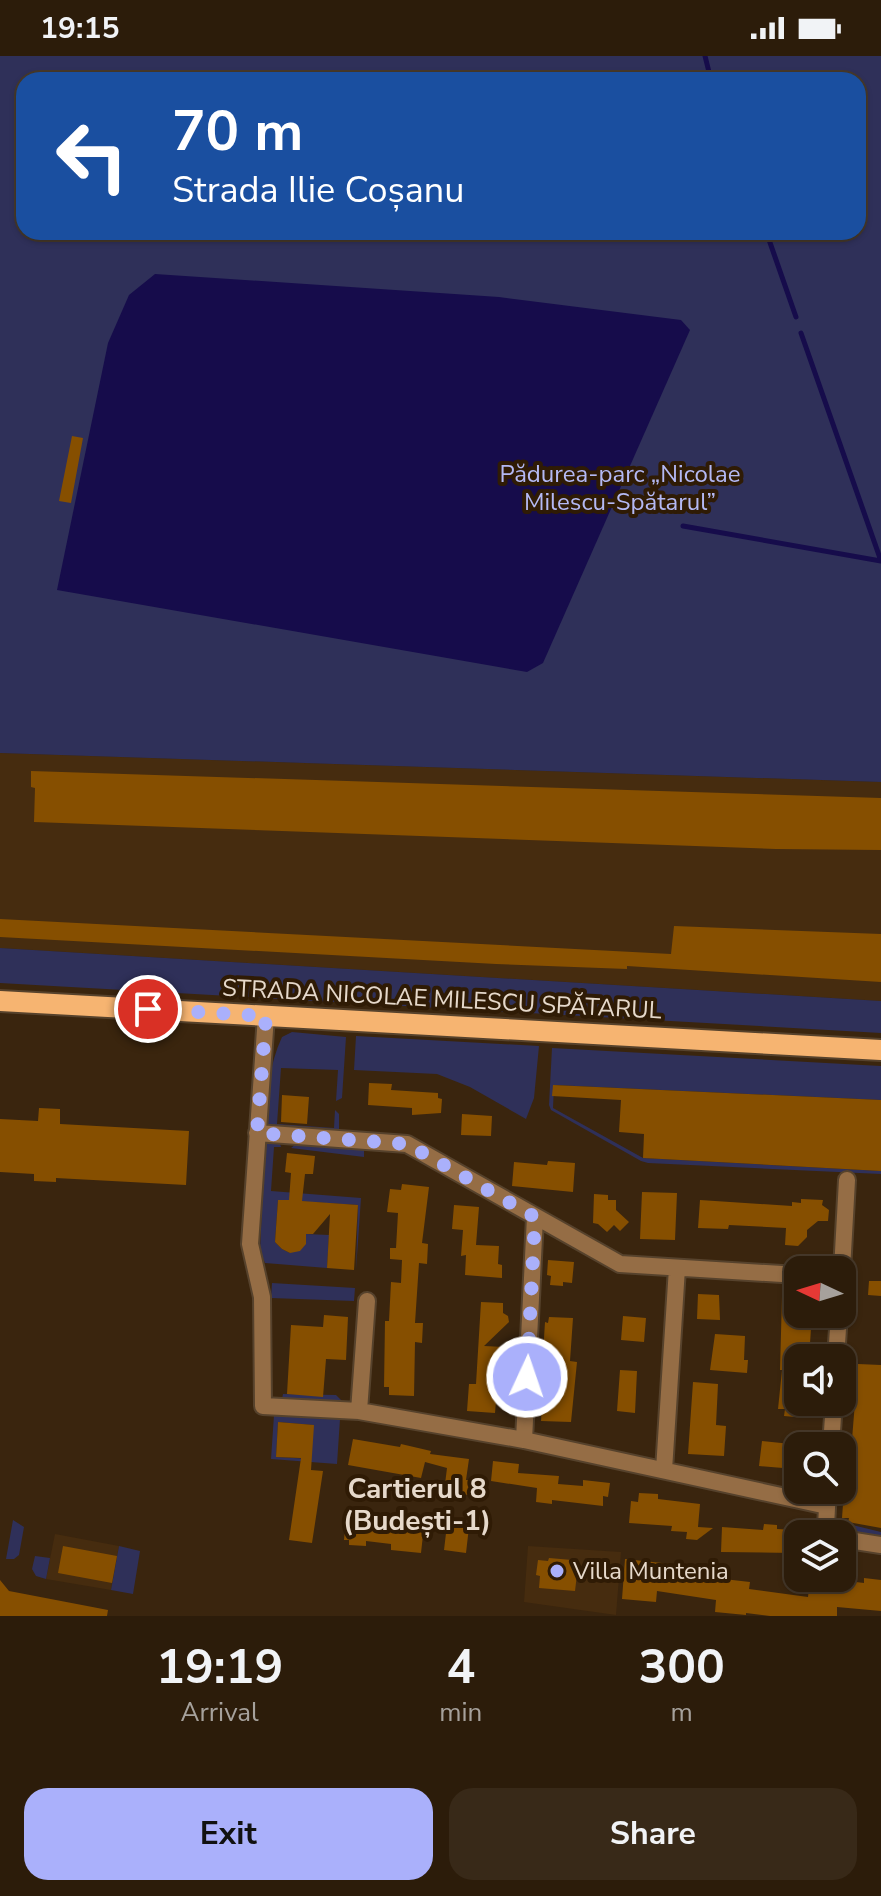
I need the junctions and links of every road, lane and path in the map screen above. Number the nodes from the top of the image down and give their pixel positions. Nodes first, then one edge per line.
1 (0, 1001) edge
2 (266, 1016) junction
3 (881, 1050) edge
4 (257, 1133) junction
5 (847, 1180) dead end
6 (535, 1217) junction
7 (843, 1256) edge
8 (677, 1268) junction
9 (784, 1274) edge
10 (367, 1301) dead end
11 (359, 1411) junction
12 (524, 1440) junction
13 (664, 1470) junction
14 (784, 1490) edge
15 (856, 1541) edge
16 (881, 1545) edge

1 - 2 main road, STRADA NICOLAE MILESCU SPĂTARUL
2 - 3 main road, STRADA NICOLAE MILESCU SPĂTARUL
2 - 4 street
4 - 6 street
4 - 11 street
5 - 7 street
6 - 8 street
6 - 12 street
8 - 9 street
8 - 13 street
10 - 11 street
11 - 12 street
12 - 13 street
13 - 14 street
15 - 16 street

